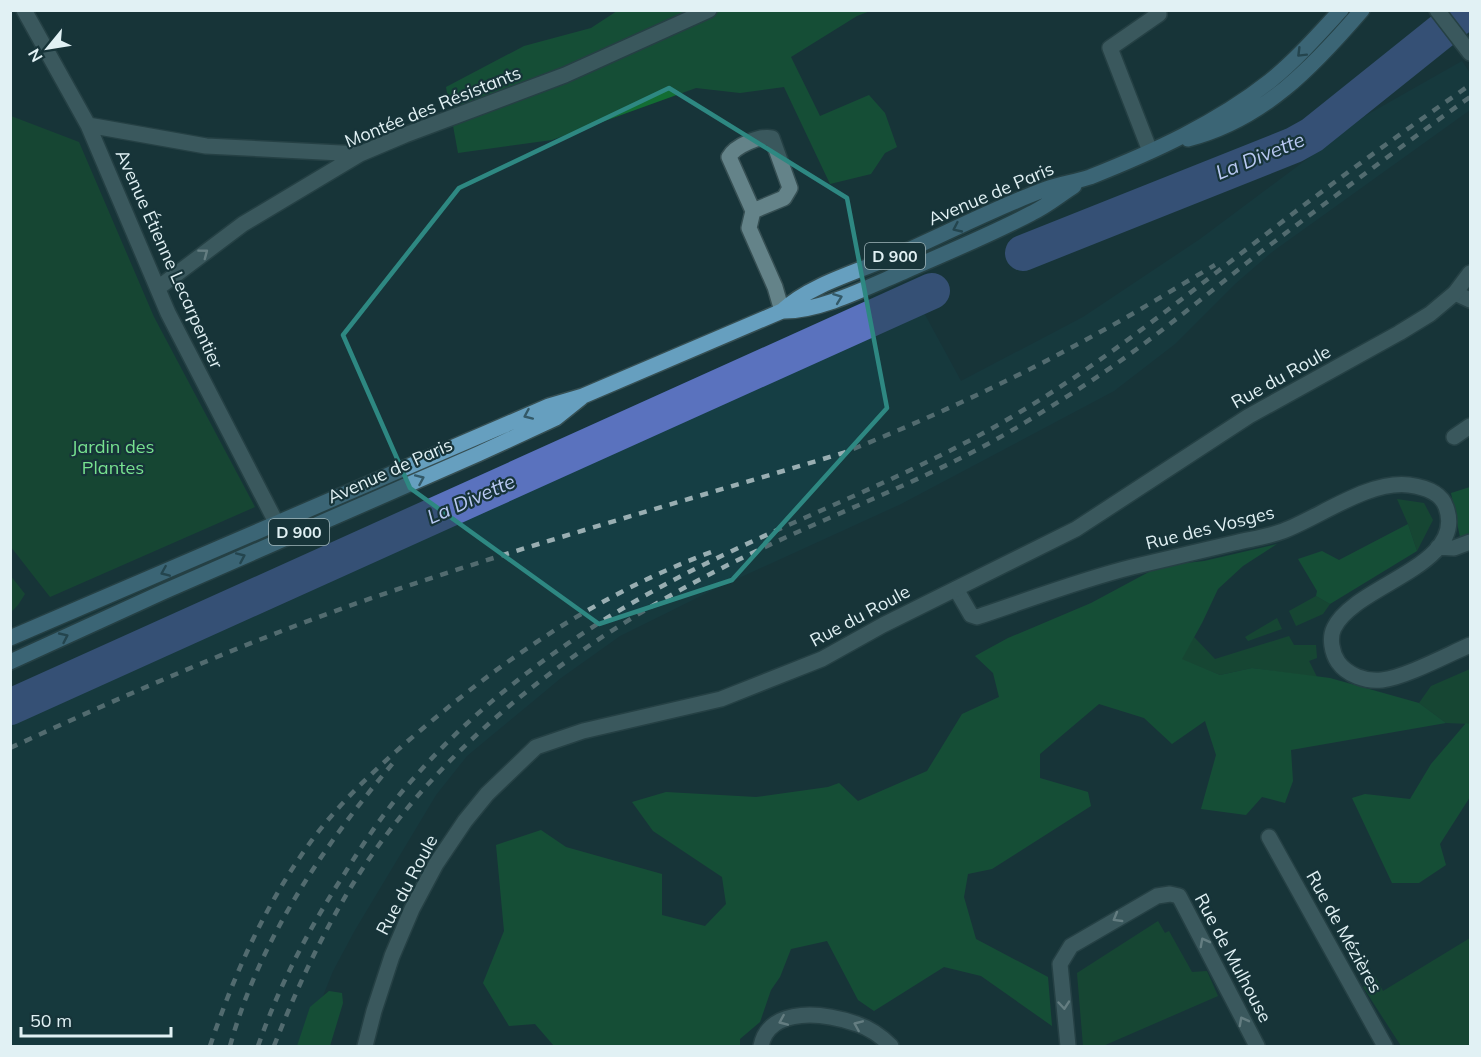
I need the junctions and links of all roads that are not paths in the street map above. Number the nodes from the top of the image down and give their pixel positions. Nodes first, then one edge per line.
1 (24, 10) edge
2 (708, 10) edge
3 (1158, 10) edge
4 (1341, 10) edge
5 (1362, 10) edge
6 (1438, 11) edge
7 (1467, 48) edge
8 (88, 125) junction
9 (1171, 143) junction
10 (1150, 151) junction
11 (360, 154) junction
12 (753, 211) junction
13 (1470, 273) edge
14 (158, 288) junction
15 (1455, 293) junction
16 (1470, 300) edge
17 (782, 311) junction
18 (583, 396) junction
19 (1470, 426) edge
20 (1454, 437) dead end
21 (277, 524) junction
22 (1470, 542) edge
23 (1438, 547) junction
24 (956, 589) junction
25 (10, 638) edge
26 (1470, 645) edge
27 (10, 662) edge
28 (1269, 837) dead end
29 (365, 1047) edge
30 (761, 1047) edge
31 (891, 1047) edge
32 (1068, 1047) edge
33 (1257, 1047) edge
34 (1385, 1047) edge

1 - 8 street, Avenue Étienne Lecarpentier
2 - 11 street, Montée des Résistants
3 - 10 street
4 -> 9 main road, Avenue de Paris / D 900
5 - 9 main road, Avenue de Paris / D 900
6 - 7 street
8 - 11 street
8 - 14 street, Avenue Étienne Lecarpentier
9 - 10 main road, Avenue de Paris / D 900
10 - 17 main road, Avenue de Paris / D 900
14 -> 11 street, Montée des Résistants
12 - 12 street
12 - 17 street
13 - 15 street, Rue du Roule
14 - 21 street, Avenue Étienne Lecarpentier
15 - 16 street
15 - 24 street, Rue du Roule
17 - 18 main road, Avenue de Paris / D 900
18 -> 21 main road, Avenue de Paris / D 900
27 -> 18 main road, Avenue de Paris / D 900
19 - 20 street
21 -> 25 main road, Avenue de Paris / D 900
22 - 23 street
23 - 24 street, Rue des Vosges
23 - 26 street, Rue des Vosges
24 - 29 street, Rue du Roule
28 - 34 street, Rue de Mézières
31 -> 30 street
33 -> 32 street, Rue de Mulhouse

